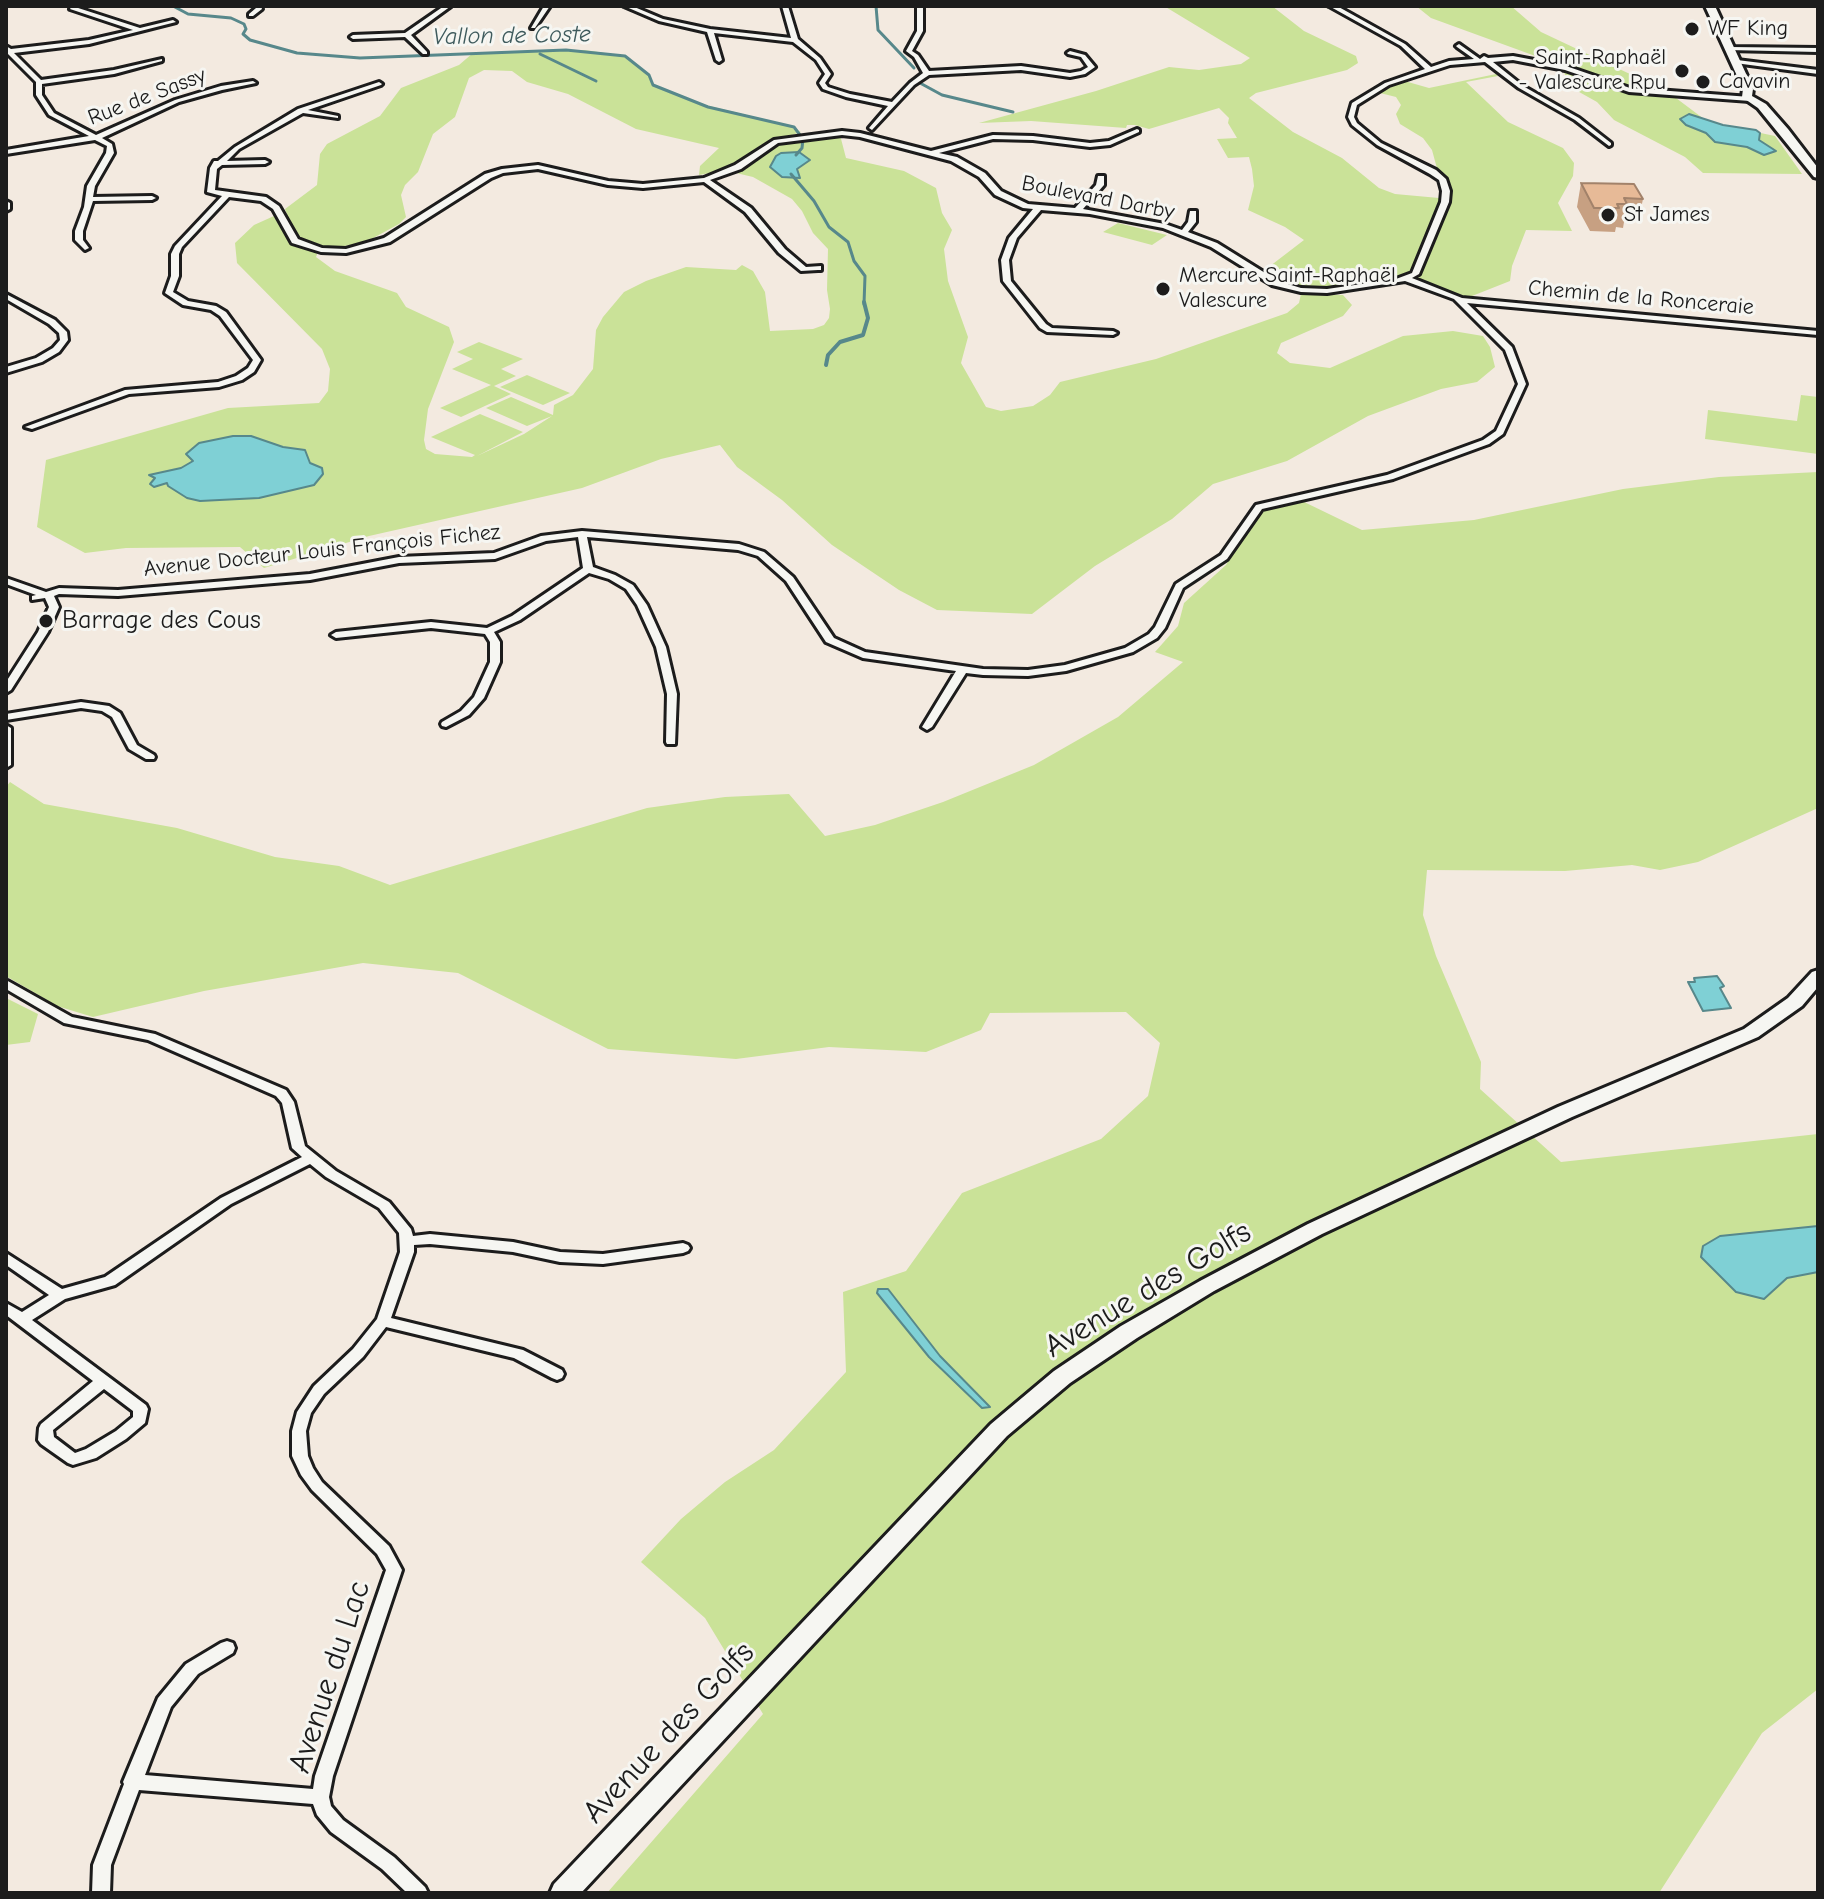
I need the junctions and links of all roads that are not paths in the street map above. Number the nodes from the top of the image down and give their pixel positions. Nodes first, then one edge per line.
1 (258, 6) edge
2 (448, 6) edge
3 (547, 6) edge
4 (627, 6) edge
5 (785, 6) edge
6 (920, 6) edge
7 (1332, 6) edge
8 (72, 8) dead end
9 (1710, 8) edge
10 (251, 15) dead end
11 (173, 22) dead end
12 (533, 27) dead end
13 (141, 30) junction
14 (710, 31) junction
15 (407, 35) junction
16 (353, 37) dead end
17 (795, 40) junction
18 (1459, 46) dead end
19 (1730, 49) junction
20 (7, 50) edge
21 (1818, 50) edge
22 (425, 53) dead end
23 (1070, 53) dead end
24 (1480, 58) junction
25 (160, 60) dead end
26 (719, 60) dead end
27 (1737, 64) junction
28 (1428, 68) junction
29 (1818, 72) edge
30 (927, 73) junction
31 (39, 82) junction
32 (253, 83) dead end
33 (379, 84) dead end
34 (1749, 97) junction
35 (1769, 97) junction
36 (894, 105) junction
37 (300, 110) junction
38 (336, 117) dead end
39 (872, 128) dead end
40 (1137, 131) dead end
41 (1784, 131) junction
42 (98, 137) junction
43 (1609, 144) dead end
44 (6, 152) edge
45 (931, 153) junction
46 (265, 162) dead end
47 (217, 163) junction
48 (1818, 175) edge
49 (1101, 178) dead end
50 (705, 180) junction
51 (227, 195) junction
52 (152, 198) dead end
53 (90, 199) junction
54 (1038, 208) junction
55 (1077, 211) junction
56 (1193, 213) dead end
57 (1184, 232) junction
58 (85, 248) dead end
59 (818, 268) dead end
60 (1407, 279) junction
61 (6, 296) edge
62 (1462, 300) junction
63 (1113, 333) dead end
64 (1818, 333) edge
65 (6, 370) edge
66 (29, 427) dead end
67 (582, 534) junction
68 (588, 569) junction
69 (11, 582) edge
70 (45, 600) junction
71 (488, 631) junction
72 (336, 635) dead end
73 (962, 670) junction
74 (6, 690) edge
75 (6, 717) edge
76 (446, 724) dead end
77 (927, 727) dead end
78 (6, 728) edge
79 (671, 742) dead end
80 (150, 757) dead end
81 (6, 765) edge
82 (1818, 976) edge
83 (6, 984) edge
84 (309, 1159) junction
85 (408, 1241) junction
86 (683, 1248) dead end
87 (6, 1258) edge
88 (60, 1295) junction
89 (6, 1308) edge
90 (22, 1319) junction
91 (383, 1321) junction
92 (557, 1374) dead end
93 (103, 1381) junction
94 (227, 1648) dead end
95 (132, 1782) junction
96 (320, 1797) junction
97 (101, 1893) edge
98 (419, 1893) edge
99 (563, 1893) edge

1 - 10 street
2 - 15 street
3 - 12 street
4 - 14 street
5 - 17 street
6 - 30 street
7 - 28 street
8 - 13 street
9 - 19 main road
11 - 13 street
13 - 20 street
14 - 17 street
14 - 26 street
15 - 16 street
15 - 22 street
17 - 36 street
18 - 24 street
19 - 21 street
19 - 27 main road
20 - 31 street
23 - 30 street
24 - 28 street
24 - 34 street
24 - 43 street
25 - 31 street
27 - 29 street
27 - 34 main road
27 - 35 main road
28 - 60 street
30 - 36 street
31 - 42 street
32 - 42 street, Rue de Sassy
33 - 37 street
34 - 35 main road
34 - 41 main road
35 - 41 main road
36 - 39 street
37 - 38 street
37 - 47 street
40 - 45 street
41 - 48 main road
42 - 44 street, Rue de Sassy
42 - 53 street
45 - 50 street, Boulevard Darby
45 - 54 street, Boulevard Darby
46 - 47 street
47 - 51 street, Boulevard Darby
49 - 55 street
50 - 51 street, Boulevard Darby
50 - 59 street
51 - 66 street
52 - 53 street
53 - 58 street
54 - 55 street, Boulevard Darby
54 - 63 street
55 - 57 street, Boulevard Darby
56 - 57 street
57 - 60 street, Boulevard Darby
60 - 62 street
61 - 65 street
62 - 64 street, Chemin de la Ronceraie
62 - 73 street, Avenue Docteur Louis François Fichez
67 - 68 street
67 - 70 street, Avenue Docteur Louis François Fichez
67 - 73 street, Avenue Docteur Louis François Fichez
68 - 71 street
68 - 79 street
69 - 70 street
70 - 74 street
71 - 72 street
71 - 76 street
73 - 77 street
75 - 80 street
78 - 81 street
82 - 99 main road, Avenue des Golfs
83 - 84 street
84 - 85 street
84 - 88 street
85 - 86 street
85 - 91 street, Avenue du Lac
87 - 88 street
88 - 90 street
89 - 90 street
90 - 93 street
91 - 92 street
91 - 96 street, Avenue du Lac
93 - 93 street
94 - 95 street
95 - 96 street
95 - 97 street
96 - 98 street, Avenue du Lac

